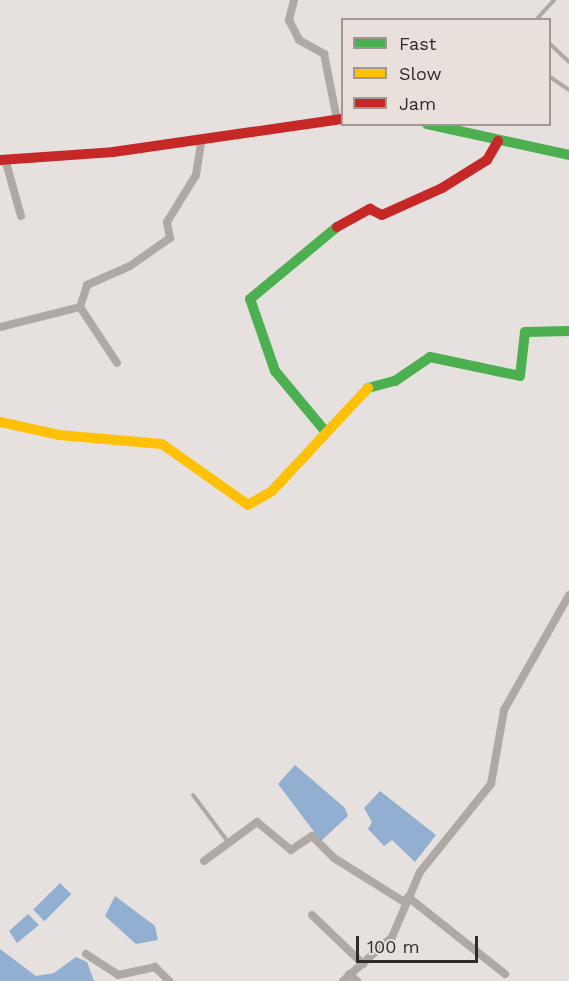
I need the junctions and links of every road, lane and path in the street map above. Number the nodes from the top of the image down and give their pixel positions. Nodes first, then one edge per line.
1 (294, 0) edge
2 (554, 0) edge
3 (538, 18) edge
4 (551, 46) edge
5 (569, 62) edge
6 (551, 78) edge
7 (569, 90) edge
8 (340, 119) edge
9 (435, 126) edge
10 (202, 139) junction
11 (498, 141) junction
12 (569, 155) edge
13 (3, 159) edge
14 (21, 216) dead end
15 (80, 307) junction
16 (0, 327) edge
17 (569, 331) edge
18 (117, 363) dead end
19 (0, 422) edge
20 (325, 431) junction
21 (569, 595) edge
22 (193, 795) dead end
23 (228, 842) junction
24 (204, 861) dead end
25 (407, 900) junction
26 (312, 915) dead end
27 (86, 954) dead end
28 (363, 964) junction
29 (506, 974) dead end
30 (346, 978) edge
31 (170, 981) edge
32 (357, 981) edge

1 - 8 street
2 - 3 lane
4 - 5 lane
6 - 7 lane
8 - 10 street
9 - 11 street
10 - 13 street
10 - 15 street
11 - 12 street
11 - 20 street
13 - 14 street
15 - 16 street
15 - 18 street
17 - 20 street
19 - 20 street
21 - 25 street
22 - 23 lane
23 - 24 street
23 - 25 street
25 - 28 street
25 - 29 street
26 - 28 street
27 - 31 street
28 - 30 street
30 - 32 street

